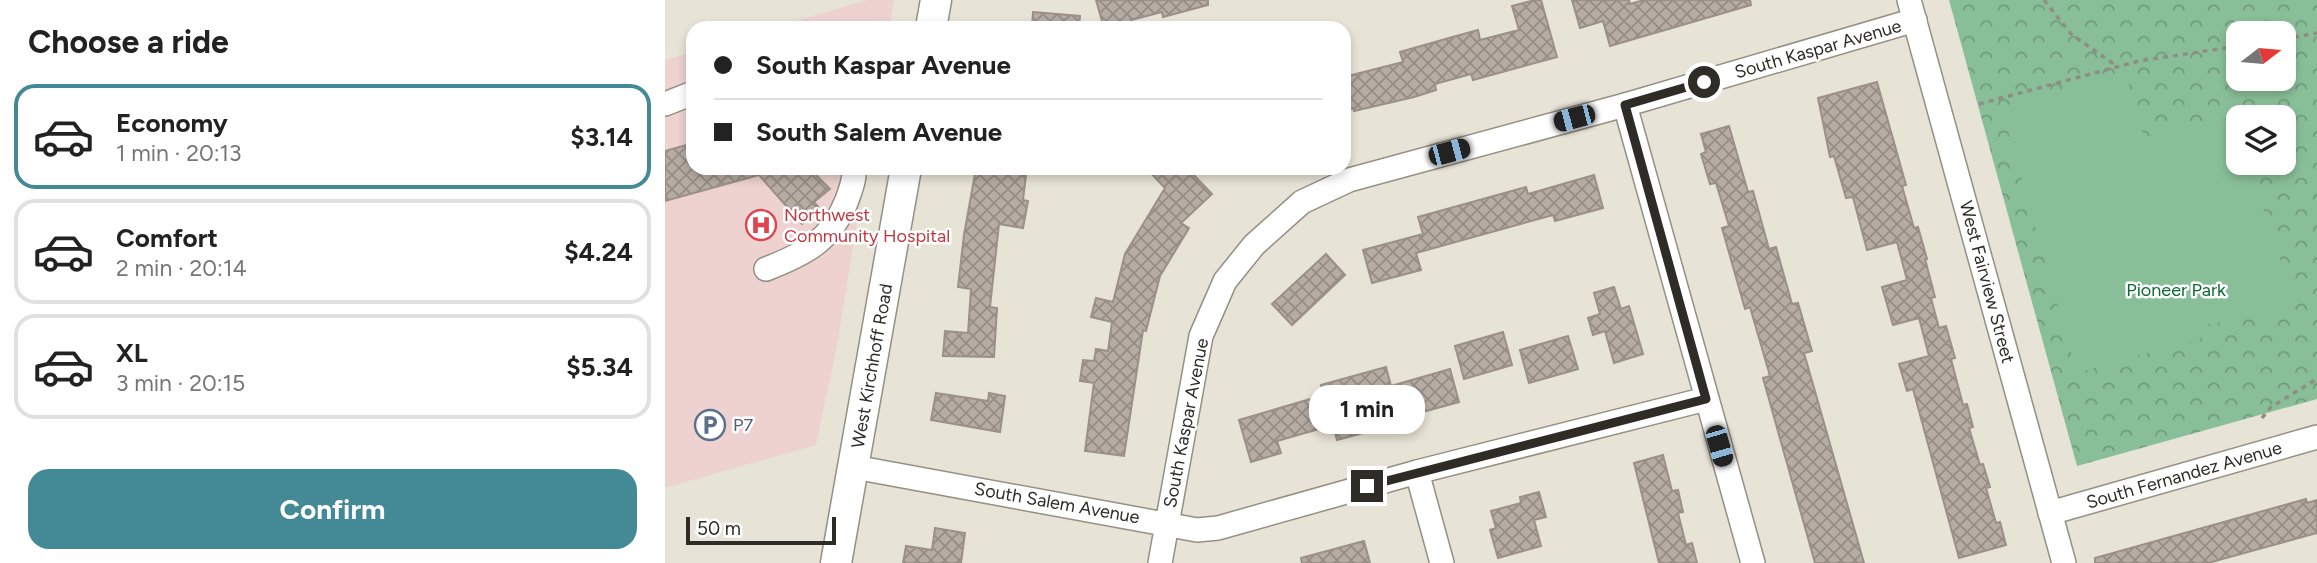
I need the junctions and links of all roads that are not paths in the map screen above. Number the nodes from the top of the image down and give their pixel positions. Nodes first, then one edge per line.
1 (936, 0) edge
2 (1912, 10) edge
3 (932, 21) edge
4 (686, 98) edge
5 (665, 104) edge
6 (1625, 105) junction
7 (855, 175) edge
8 (905, 175) edge
9 (766, 269) dead end
10 (1706, 399) junction
11 (2317, 437) edge
12 (854, 467) junction
13 (1416, 472) junction
14 (2050, 513) junction
15 (1166, 523) junction
16 (836, 563) edge
17 (1160, 563) edge
18 (1442, 563) edge
19 (1753, 563) edge
20 (2064, 563) edge

1 - 3 main road
2 - 6 street, South Kaspar Avenue
2 - 14 street, West Fairview Street
4 - 5 street
6 - 10 street
6 - 15 street, South Kaspar Avenue
7 - 9 street
8 - 12 main road, West Kirchhoff Road
10 - 13 street, South Salem Avenue
10 - 19 street
11 - 14 street, South Fernandez Avenue
12 - 15 street, South Salem Avenue
12 - 16 main road, West Kirchhoff Road
13 - 15 street, South Salem Avenue
13 - 18 street
14 - 20 street, West Fairview Street
15 - 17 street, South Kaspar Avenue

